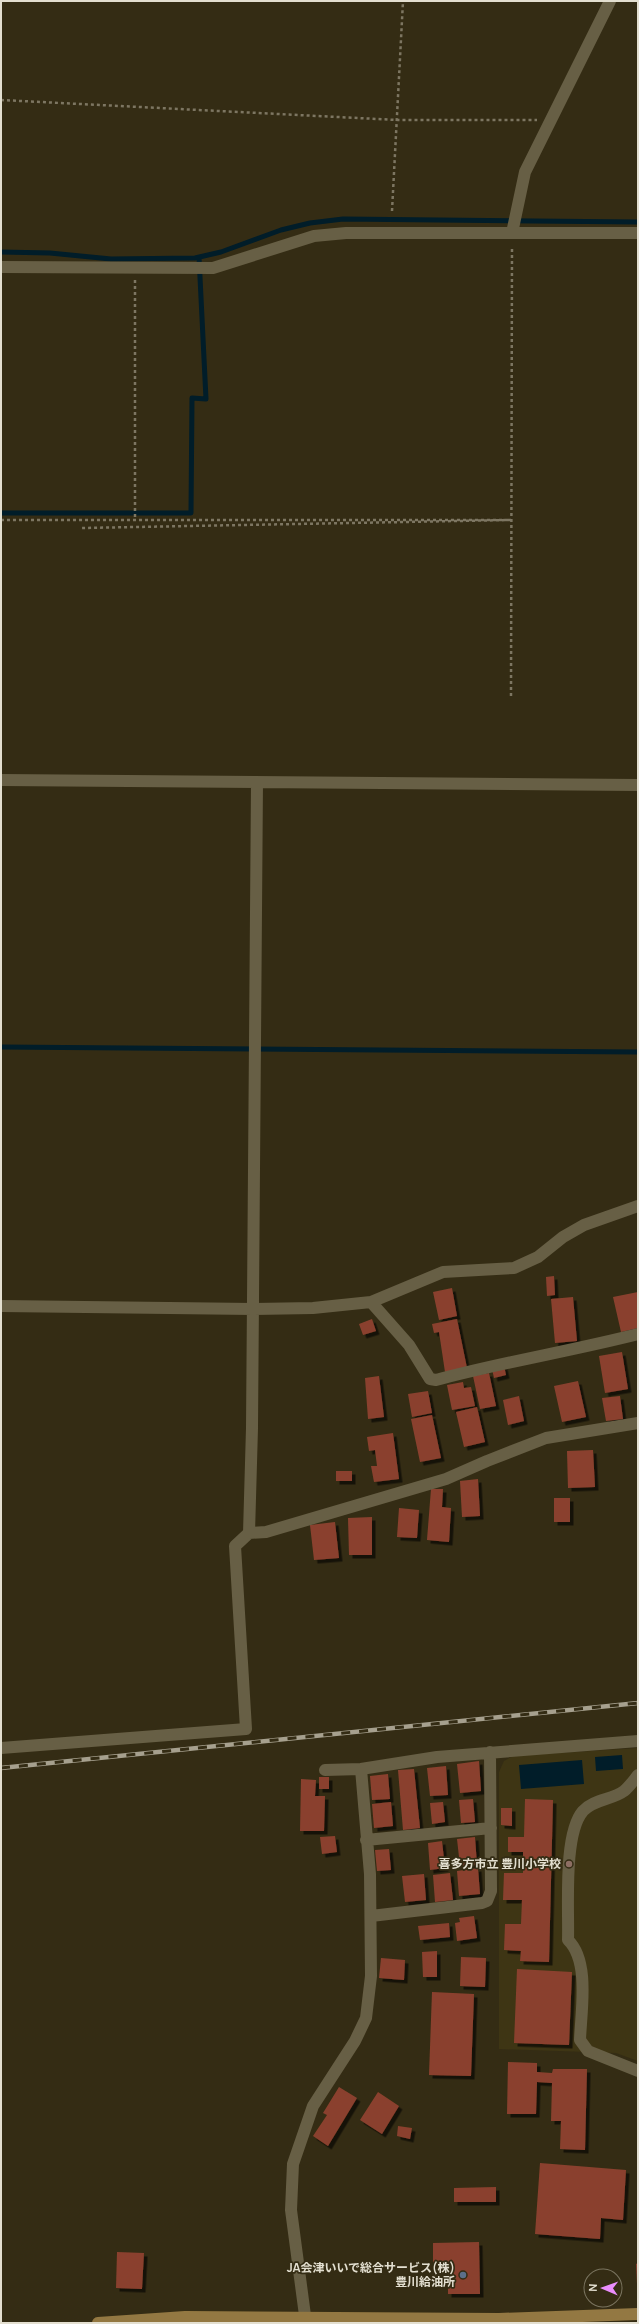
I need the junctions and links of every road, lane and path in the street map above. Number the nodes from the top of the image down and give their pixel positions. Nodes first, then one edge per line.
1 (404, 1) edge
2 (610, 1) edge
3 (1, 100) edge
4 (397, 120) junction
5 (551, 120) junction
6 (392, 211) dead end
7 (638, 233) edge
8 (512, 234) junction
9 (1, 267) edge
10 (135, 268) junction
11 (1, 520) edge
12 (135, 520) junction
13 (511, 520) junction
14 (82, 528) dead end
15 (511, 696) dead end
16 (1, 780) edge
17 (257, 782) junction
18 (638, 785) edge
19 (638, 1206) edge
20 (371, 1302) junction
21 (1, 1306) edge
22 (252, 1309) junction
23 (638, 1334) edge
24 (638, 1423) edge
25 (249, 1533) junction
26 (638, 1741) edge
27 (1, 1748) edge
28 (490, 1752) junction
29 (361, 1769) junction
30 (325, 1770) dead end
31 (638, 1775) edge
32 (491, 1828) junction
33 (366, 1840) junction
34 (371, 1916) junction
35 (638, 2071) edge
36 (638, 2314) edge
37 (154, 2321) edge
38 (306, 2321) edge
39 (98, 2323) edge

1 - 4 path
2 - 5 street
3 - 4 path
4 - 5 path
4 - 6 path
5 - 8 street
7 - 8 street
8 - 10 street
8 - 13 path
9 - 10 street
10 - 12 path
11 - 12 path
12 - 13 path
13 - 14 path
13 - 15 path
16 - 17 street
17 - 18 street
17 - 22 street
19 - 20 street
20 - 22 street
20 - 23 street
21 - 22 street
22 - 25 street
24 - 25 street
25 - 27 street
26 - 28 street
28 - 29 street
28 - 32 street
29 - 30 street
29 - 33 street
31 - 35 street
32 - 33 street
32 - 34 street
33 - 34 street
34 - 38 street
36 - 38 main road
37 - 38 main road
37 - 39 main road

